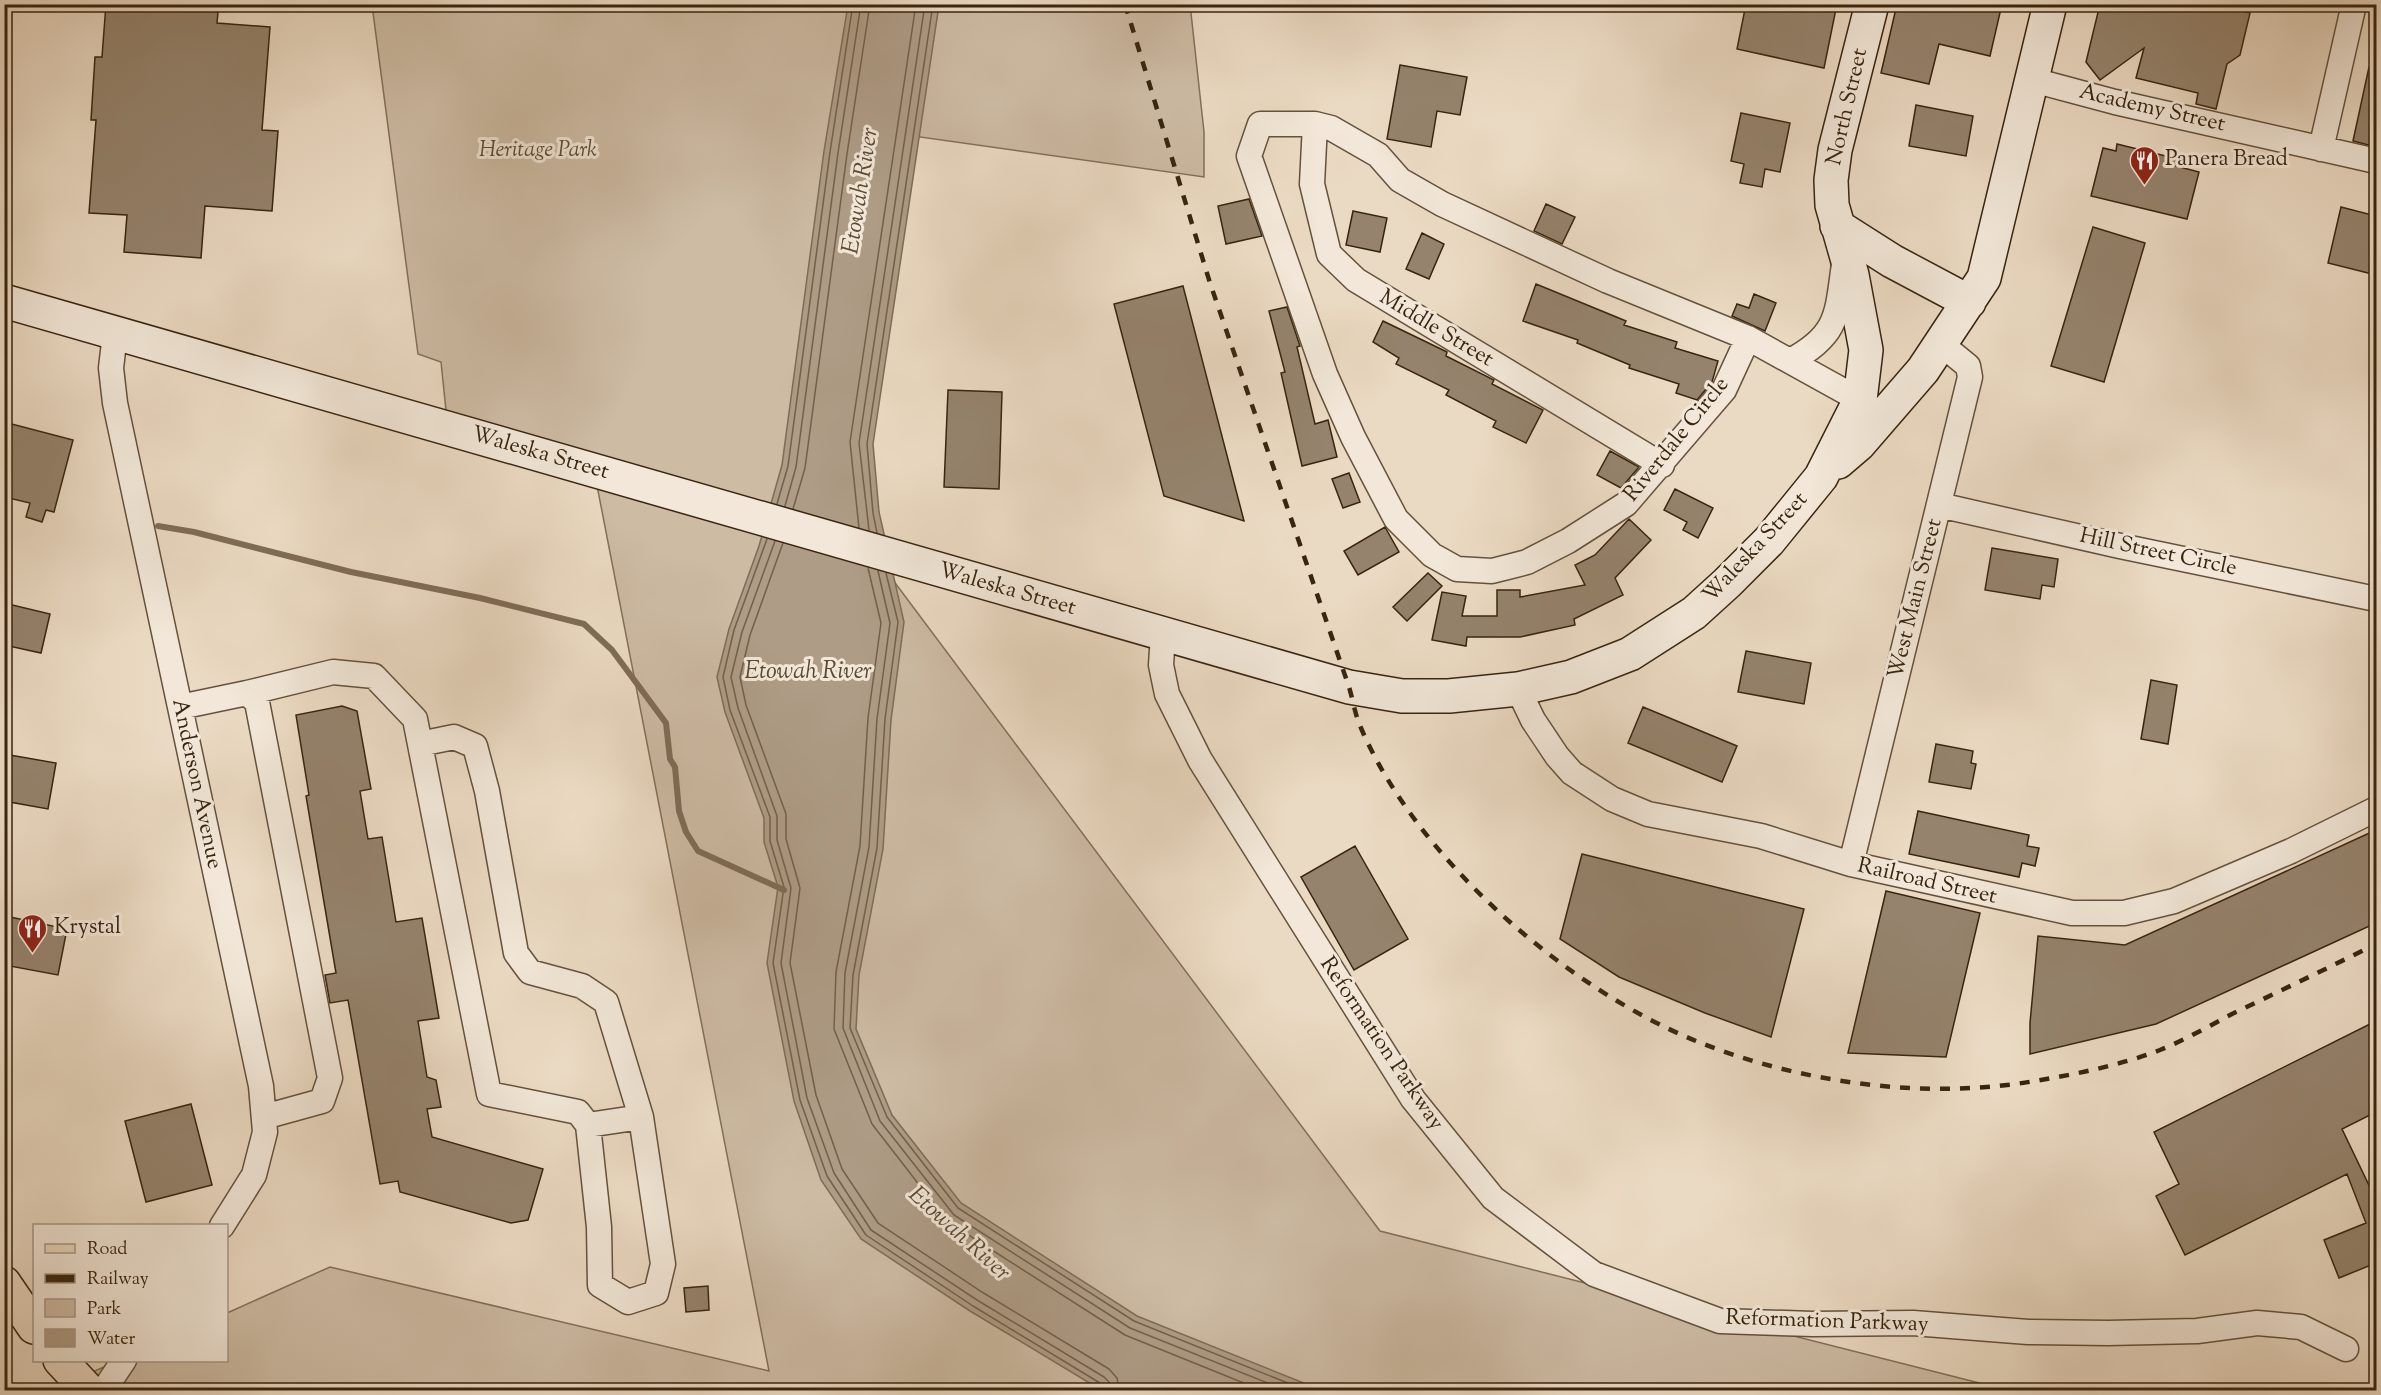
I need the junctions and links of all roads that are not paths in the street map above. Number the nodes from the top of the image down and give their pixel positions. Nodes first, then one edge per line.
1 (1872, 4) edge
2 (2050, 4) edge
3 (2354, 4) edge
4 (2032, 80) junction
5 (1315, 124) junction
6 (2321, 148) junction
7 (2376, 162) edge
8 (1842, 238) junction
9 (4, 301) edge
10 (1970, 302) junction
11 (115, 334) junction
12 (1748, 338) junction
13 (1941, 344) junction
14 (1866, 350) joint
15 (1790, 361) junction
16 (1860, 400) junction
17 (1662, 465) junction
18 (1821, 477) junction
19 (1939, 505) junction
20 (2376, 599) edge
21 (1163, 634) junction
22 (1518, 689) junction
23 (247, 693) junction
24 (180, 707) junction
25 (420, 744) junction
26 (2376, 809) edge
27 (1851, 864) junction
28 (264, 1117) junction
29 (641, 1118) junction
30 (588, 1125) junction
31 (223, 1224) edge
32 (4, 1283) edge
33 (33, 1325) edge
34 (2346, 1349) dead end
35 (62, 1362) edge
36 (123, 1362) edge
37 (88, 1390) edge
38 (104, 1390) edge

1 - 8 main road, North Street
2 - 4 main road
3 - 6 street
4 - 6 street, Academy Street
4 - 10 main road
5 - 12 street, Riverdale Circle
5 - 17 street, Middle Street
5 - 17 street, Riverdale Circle
6 - 7 street, Academy Street
8 - 10 main road
8 - 14 main road, North Street
8 - 15 street
9 - 11 main road, Waleska Street
10 - 13 main road
11 - 21 main road, Waleska Street
11 - 24 street, Anderson Avenue
12 - 15 street
12 - 17 street, Riverdale Circle
13 - 18 main road
13 - 19 street, West Main Street
14 - 16 main road, Waleska Street
15 - 16 street
16 - 18 main road, Waleska Street
18 - 22 main road, Waleska Street
19 - 20 street, Hill Street Circle
19 - 27 street, West Main Street
21 - 22 main road, Waleska Street
21 - 34 street, Reformation Parkway
22 - 27 street, Railroad Street
23 - 24 street
23 - 25 street
23 - 28 street
24 - 28 street, Anderson Avenue
25 - 29 street
25 - 30 street
26 - 27 street, Railroad Street
28 - 31 street, Anderson Avenue
29 - 30 street
29 - 30 street
32 - 33 main road
35 - 37 main road
36 - 38 street

